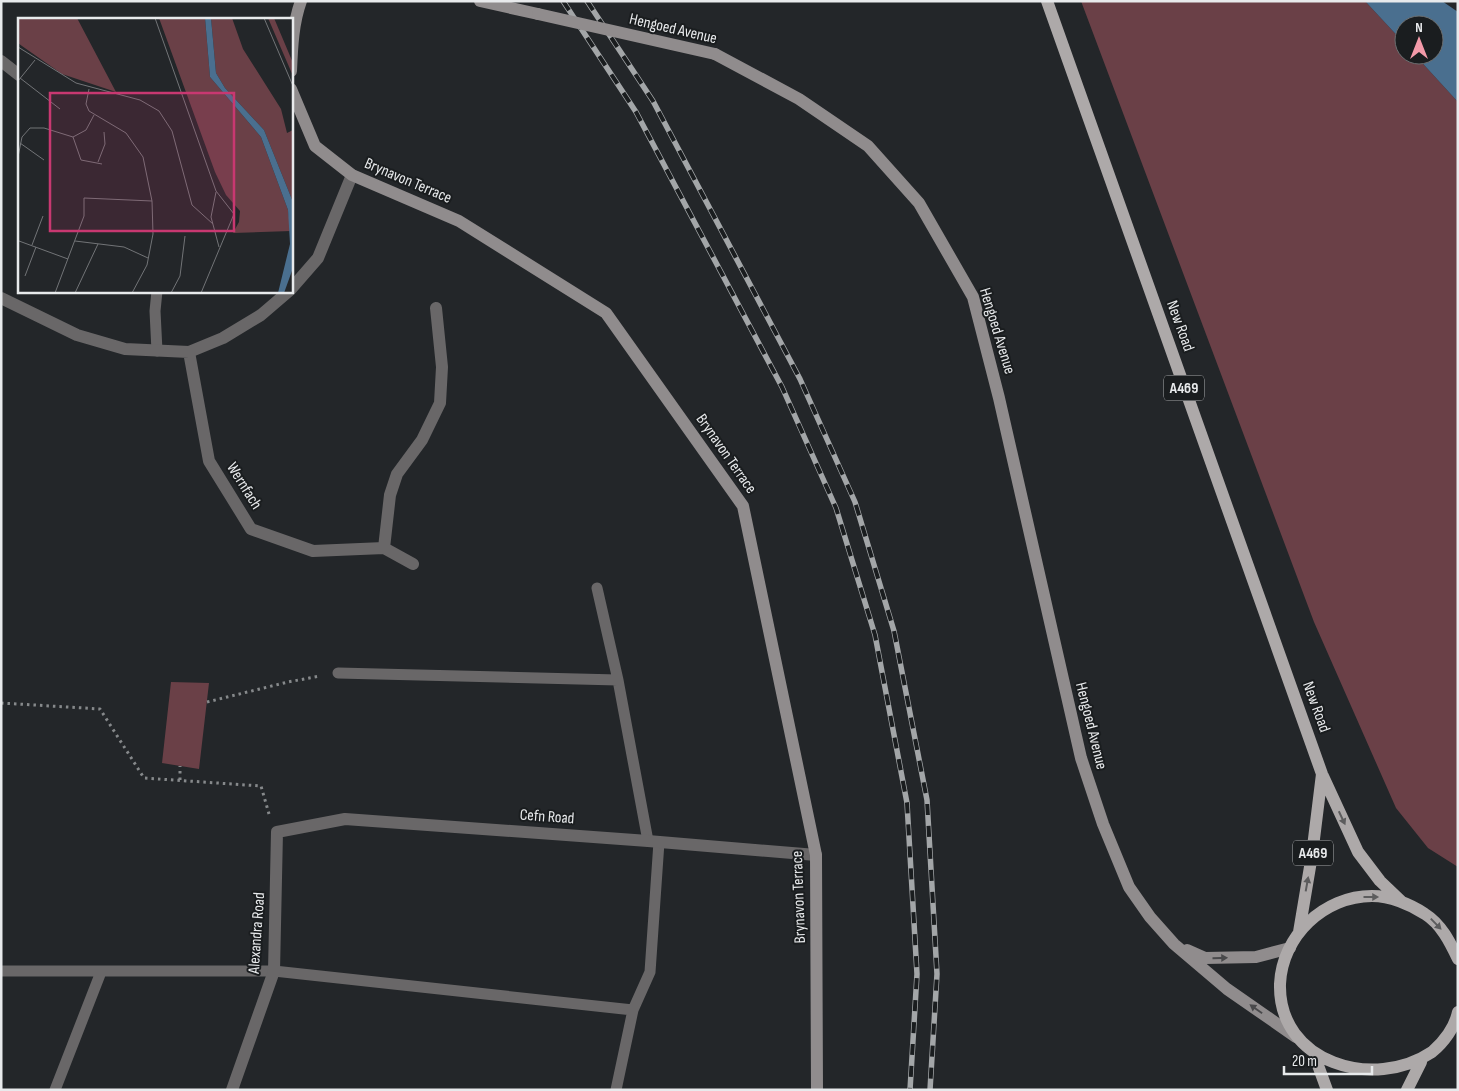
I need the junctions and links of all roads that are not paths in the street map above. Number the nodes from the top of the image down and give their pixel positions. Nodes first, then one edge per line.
1 (301, 1) edge
2 (480, 1) edge
3 (1047, 1) edge
4 (292, 45) edge
5 (1, 61) edge
6 (18, 74) edge
7 (292, 90) edge
8 (352, 175) junction
9 (292, 288) edge
10 (157, 292) edge
11 (288, 292) edge
12 (1, 298) edge
13 (436, 308) dead end
14 (156, 351) junction
15 (189, 352) junction
16 (384, 548) junction
17 (413, 564) dead end
18 (597, 588) dead end
19 (338, 673) road end
20 (618, 680) junction
21 (1322, 774) junction
22 (277, 832) joint
23 (653, 841) junction
24 (816, 855) junction
25 (1401, 901) junction
26 (1299, 932) junction
27 (1174, 944) junction
28 (1290, 948) junction
29 (1458, 959) edge
30 (1, 971) edge
31 (274, 971) junction
32 (101, 972) junction
33 (633, 1010) junction
34 (1458, 1012) edge
35 (1296, 1037) junction
36 (1315, 1057) junction
37 (1421, 1062) junction
38 (55, 1090) edge
39 (232, 1090) edge
40 (616, 1090) edge
41 (817, 1090) edge
42 (1327, 1090) edge
43 (1407, 1090) edge

1 - 4 street
2 - 27 street, Hengoed Avenue, bridge
3 - 21 main road, New Road / A469
5 - 6 street
7 - 8 street, Brynavon Terrace
8 - 9 street
8 - 24 street, Brynavon Terrace
10 - 14 lane
11 - 15 street
12 - 14 street
13 - 16 street
14 - 15 street
15 - 16 street, Wernfach
16 - 17 street
18 - 20 lane
19 - 20 lane
20 - 23 lane
21 -> 25 main road, New Road / A469
26 -> 21 main road, New Road / A469
22 - 23 street, Cefn Road
22 - 31 street, Alexandra Road
23 - 24 street, Cefn Road
23 - 33 lane
24 - 41 street, Brynavon Terrace
26 -> 25 main road
25 -> 29 main road
26 - 28 main road
27 -> 28 street, Hengoed Avenue
35 -> 27 street, Hengoed Avenue
28 - 35 main road
30 - 32 lane
31 - 32 lane
31 - 33 lane
31 - 39 street, Alexandra Road
32 - 38 lane
33 - 40 lane
34 - 37 main road
35 - 36 main road
36 - 37 main road
36 - 42 main road
37 - 43 main road

